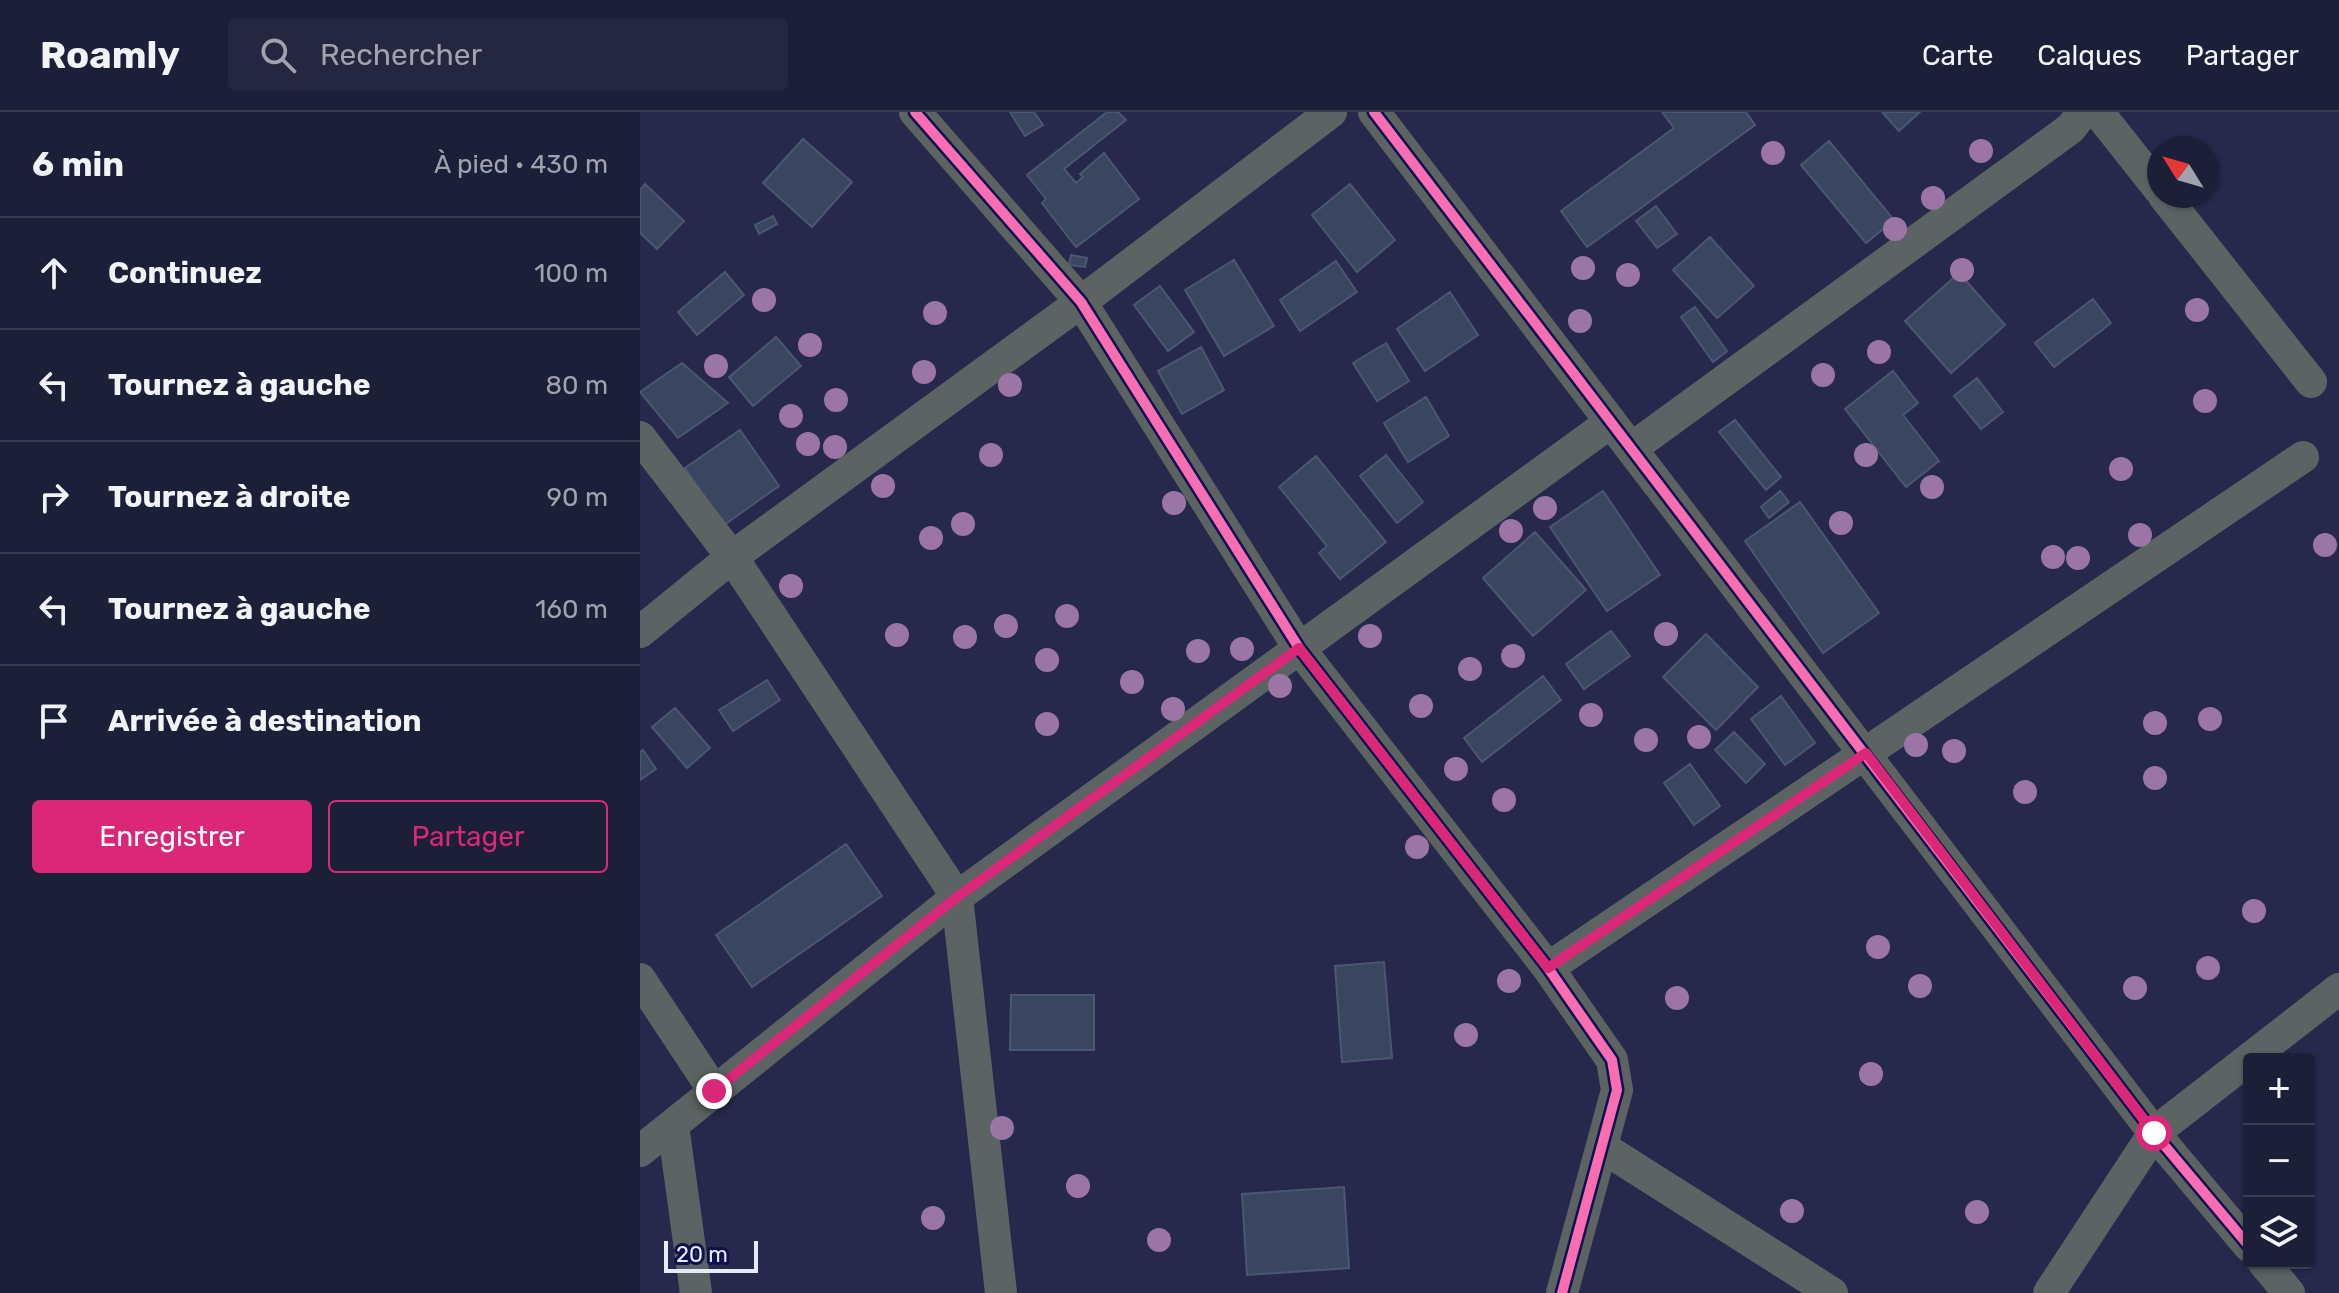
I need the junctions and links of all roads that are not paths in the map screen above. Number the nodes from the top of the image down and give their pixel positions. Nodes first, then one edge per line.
1 (915, 112) edge
2 (1331, 112) edge
3 (1374, 112) edge
4 (2083, 112) edge
5 (2098, 112) edge
6 (2147, 174) edge
7 (2173, 208) edge
8 (1081, 302) junction
9 (2311, 382) dead end
10 (1611, 422) junction
11 (640, 437) edge
12 (1632, 448) junction
13 (2303, 457) dead end
14 (732, 557) junction
15 (640, 632) edge
16 (1299, 648) junction
17 (1866, 753) junction
18 (957, 897) junction
19 (1548, 968) junction
20 (640, 979) edge
21 (2339, 989) edge
22 (714, 1091) junction
23 (673, 1125) junction
24 (2154, 1133) junction
25 (1602, 1147) junction
26 (640, 1151) edge
27 (2243, 1239) edge
28 (2269, 1269) edge
29 (696, 1293) edge
30 (1001, 1293) edge
31 (1562, 1293) edge
32 (1832, 1293) edge
33 (2049, 1293) edge
34 (2289, 1293) edge

1 - 8 street
2 - 8 street
3 - 10 street
4 - 12 street
5 - 6 street
7 - 9 street
8 - 14 street
8 - 16 street
10 - 12 street
10 - 16 street
11 - 14 street
12 - 17 street
13 - 17 street
14 - 15 street
14 - 18 street
16 - 18 street
16 - 19 street
17 - 19 street
17 - 24 street
18 - 22 street
18 - 30 street
19 - 25 street
20 - 22 street
21 - 24 street
22 - 23 street
23 - 26 street
23 - 29 street
24 - 27 street
24 - 33 street
25 - 31 street
25 - 32 street
28 - 34 street

